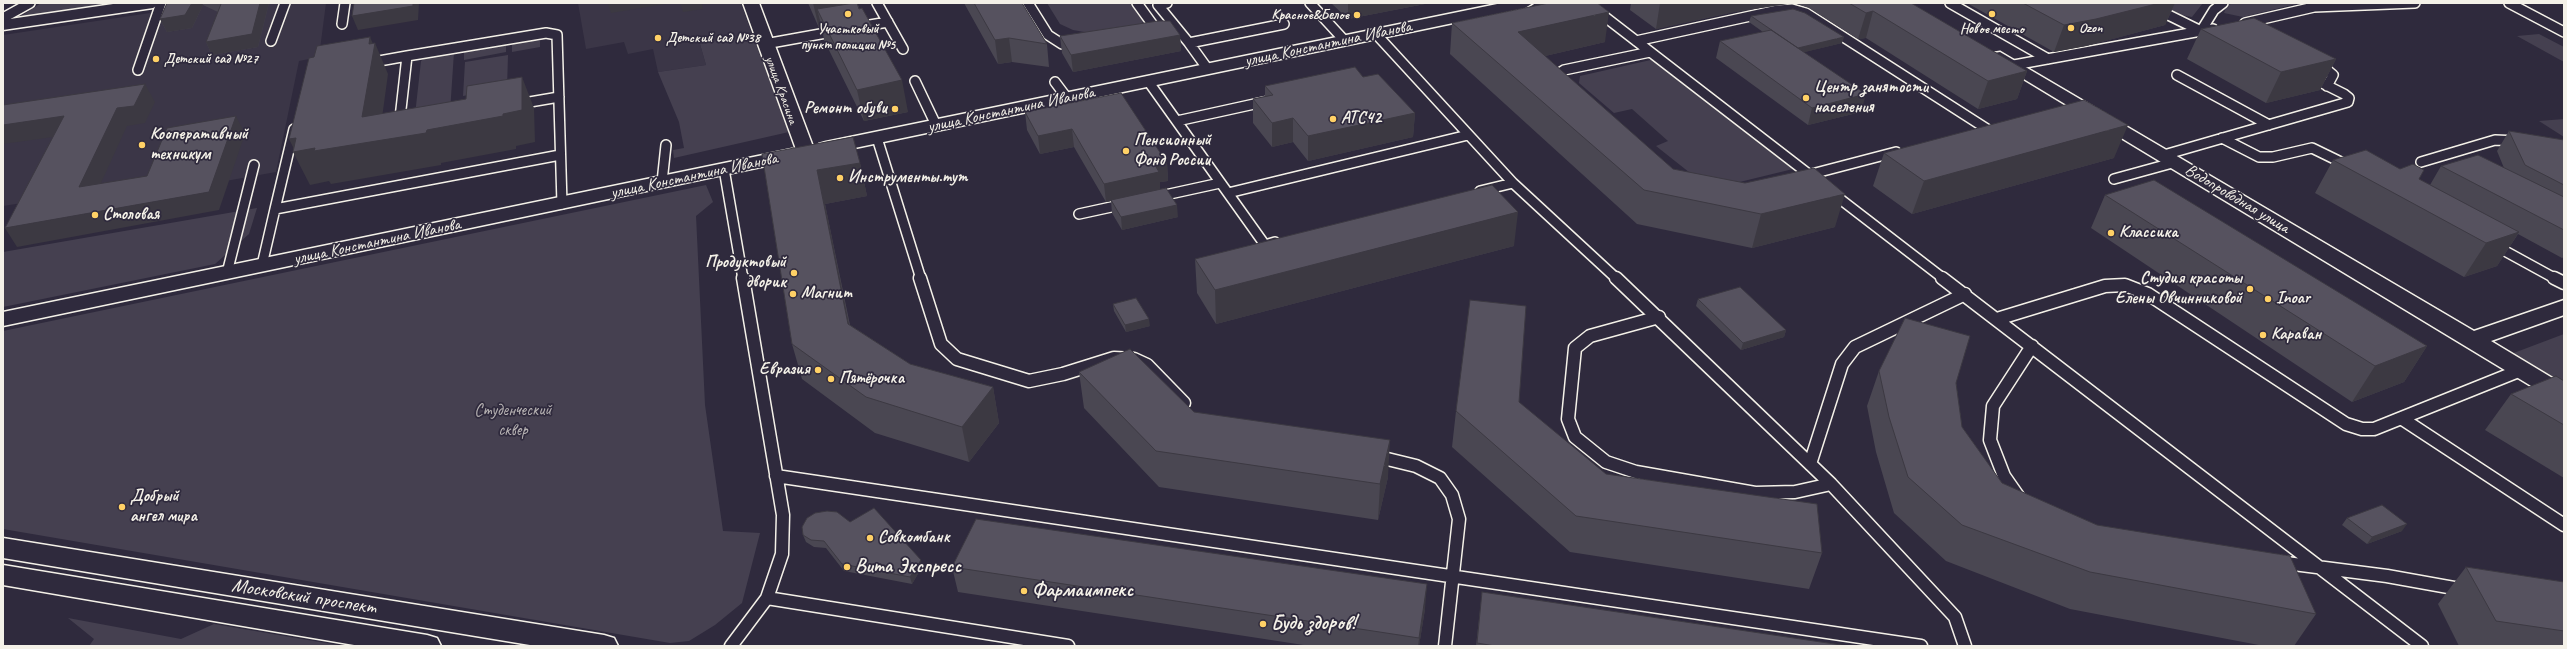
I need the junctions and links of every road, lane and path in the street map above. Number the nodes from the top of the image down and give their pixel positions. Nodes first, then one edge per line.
1 (30, 3) edge
2 (154, 3) edge
3 (161, 3) edge
4 (285, 3) edge
5 (344, 3) edge
6 (752, 3) edge
7 (877, 3) edge
8 (1028, 3) edge
9 (1137, 3) edge
10 (1167, 3) edge
11 (1309, 3) edge
12 (1526, 3) edge
13 (1586, 3) edge
14 (1950, 3) edge
15 (2144, 3) edge
16 (2223, 3) edge
17 (2398, 3) edge
18 (2415, 3) edge
19 (2509, 3) edge
20 (124, 5) edge
21 (3, 18) edge
22 (888, 22) junction
23 (342, 24) dead end
24 (1284, 24) dead end
25 (3, 26) edge
26 (2234, 26) edge
27 (2219, 30) edge
28 (2201, 31) junction
29 (1180, 32) junction
30 (2564, 32) edge
31 (1376, 34) junction
32 (1344, 40) junction
33 (271, 41) dead end
34 (1636, 41) junction
35 (1189, 43) junction
36 (765, 44) junction
37 (1085, 45) edge
38 (1982, 46) edge
39 (903, 49) dead end
40 (1650, 52) junction
41 (407, 56) junction
42 (2308, 58) edge
43 (2048, 59) junction
44 (357, 65) edge
45 (2014, 65) junction
46 (1207, 68) junction
47 (138, 70) dead end
48 (2300, 72) edge
49 (2177, 75) dead end
50 (915, 81) dead end
51 (1148, 81) junction
52 (1055, 82) dead end
53 (2327, 86) junction
54 (1562, 87) edge
55 (559, 97) junction
56 (1067, 98) junction
57 (1278, 99) edge
58 (510, 105) edge
59 (296, 120) edge
60 (1177, 121) junction
61 (412, 122) edge
62 (936, 125) junction
63 (2269, 125) junction
64 (1972, 133) edge
65 (1468, 135) junction
66 (877, 138) junction
67 (2222, 138) junction
68 (2531, 143) edge
69 (666, 145) dead end
70 (1905, 150) edge
71 (806, 152) junction
72 (560, 155) junction
73 (2441, 156) junction
74 (2170, 158) junction
75 (2422, 162) dead end
76 (2455, 163) edge
77 (254, 165) dead end
78 (724, 169) junction
79 (2356, 169) edge
80 (1809, 174) junction
81 (1794, 178) edge
82 (2114, 179) dead end
83 (662, 182) junction
84 (1220, 183) junction
85 (1513, 183) junction
86 (1228, 193) junction
87 (1466, 194) edge
88 (1148, 198) edge
89 (1133, 202) edge
90 (562, 204) junction
91 (275, 209) junction
92 (1079, 214) dead end
93 (1288, 239) edge
94 (2486, 240) edge
95 (262, 265) junction
96 (227, 273) junction
97 (2564, 282) edge
98 (1965, 294) junction
99 (2564, 307) edge
100 (1659, 317) junction
101 (3, 319) edge
102 (1997, 319) junction
103 (2472, 340) junction
104 (2032, 346) junction
105 (2521, 370) junction
106 (2564, 395) edge
107 (1195, 414) edge
108 (2401, 418) junction
109 (1364, 454) edge
110 (1810, 464) junction
111 (776, 476) junction
112 (1831, 484) junction
113 (2028, 508) edge
114 (2564, 526) edge
115 (3, 548) edge
116 (2264, 560) edge
117 (2319, 567) junction
118 (3, 574) edge
119 (1454, 578) junction
120 (2479, 592) edge
121 (767, 598) junction
122 (427, 646) edge
123 (604, 646) edge
124 (731, 646) edge
125 (1068, 646) edge
126 (1445, 646) edge
127 (1920, 646) edge
128 (1965, 646) edge
129 (2422, 646) edge

1 - 21 lane
2 - 20 street
3 - 47 lane
4 - 33 lane
5 - 23 lane
6 - 36 street, улица Красина
7 - 22 lane
8 - 37 lane
9 - 29 lane
10 - 29 lane
11 - 32 lane
12 - 31 street, улица Константина Иванова
13 - 34 lane
14 - 43 lane
15 - 28 lane
16 - 28 lane
17 - 18 lane
17 - 26 lane
19 - 30 lane
20 - 25 street
22 - 36 lane
22 - 39 lane
24 - 35 lane
27 - 28 lane
28 - 43 lane
29 - 35 lane
31 - 32 street, улица Константина Иванова
31 - 65 lane
32 - 46 street, улица Константина Иванова
34 - 40 lane
34 - 64 lane
35 - 46 lane
36 - 71 street, улица Красина
38 - 45 street, Водопроводная улица
40 - 54 lane
40 - 80 lane
41 - 44 lane
41 - 55 lane
41 - 61 lane
42 - 53 lane
43 - 45 lane
45 - 74 street, Водопроводная улица
46 - 51 street, улица Константина Иванова
48 - 53 lane
49 - 63 lane
50 - 62 lane
51 - 56 street, улица Константина Иванова
51 - 60 lane
52 - 56 lane
53 - 63 lane
55 - 58 lane
55 - 72 lane
56 - 62 street, улица Константина Иванова
57 - 60 lane
59 - 91 lane
60 - 84 lane
62 - 66 street, улица Константина Иванова
63 - 67 lane
65 - 85 lane
65 - 86 lane
66 - 71 street, улица Константина Иванова
66 - 107 lane
67 - 74 lane
67 - 79 lane
68 - 73 lane
69 - 83 lane
70 - 80 lane
71 - 78 street, улица Константина Иванова
72 - 90 lane
72 - 91 lane
73 - 75 lane
73 - 76 lane
74 - 82 lane
74 - 103 street, Водопроводная улица
77 - 96 lane
78 - 83 street, улица Константина Иванова
78 - 111 lane
80 - 81 lane
80 - 98 lane
83 - 90 street, улица Константина Иванова
84 - 86 lane
84 - 88 lane
85 - 87 lane
85 - 100 lane
86 - 93 lane
89 - 92 lane
90 - 95 street, улица Константина Иванова
91 - 95 lane
94 - 97 lane
95 - 96 street, улица Константина Иванова
96 - 101 street, улица Константина Иванова
98 - 102 lane
98 - 110 lane
99 - 103 street
100 - 110 lane
100 - 112 lane
102 - 104 lane
102 - 108 lane
103 - 105 street, Водопроводная улица
104 - 113 lane
104 - 117 lane
105 - 106 street, Водопроводная улица
105 - 108 lane
108 - 114 lane
109 - 119 lane
110 - 112 lane
111 - 119 lane
111 - 121 lane
112 - 128 lane
115 - 123 street, Московский проспект
116 - 117 lane
117 - 120 lane
117 - 129 lane
118 - 122 street, Московский проспект
119 - 126 lane
119 - 127 lane
121 - 124 lane
121 - 125 lane

